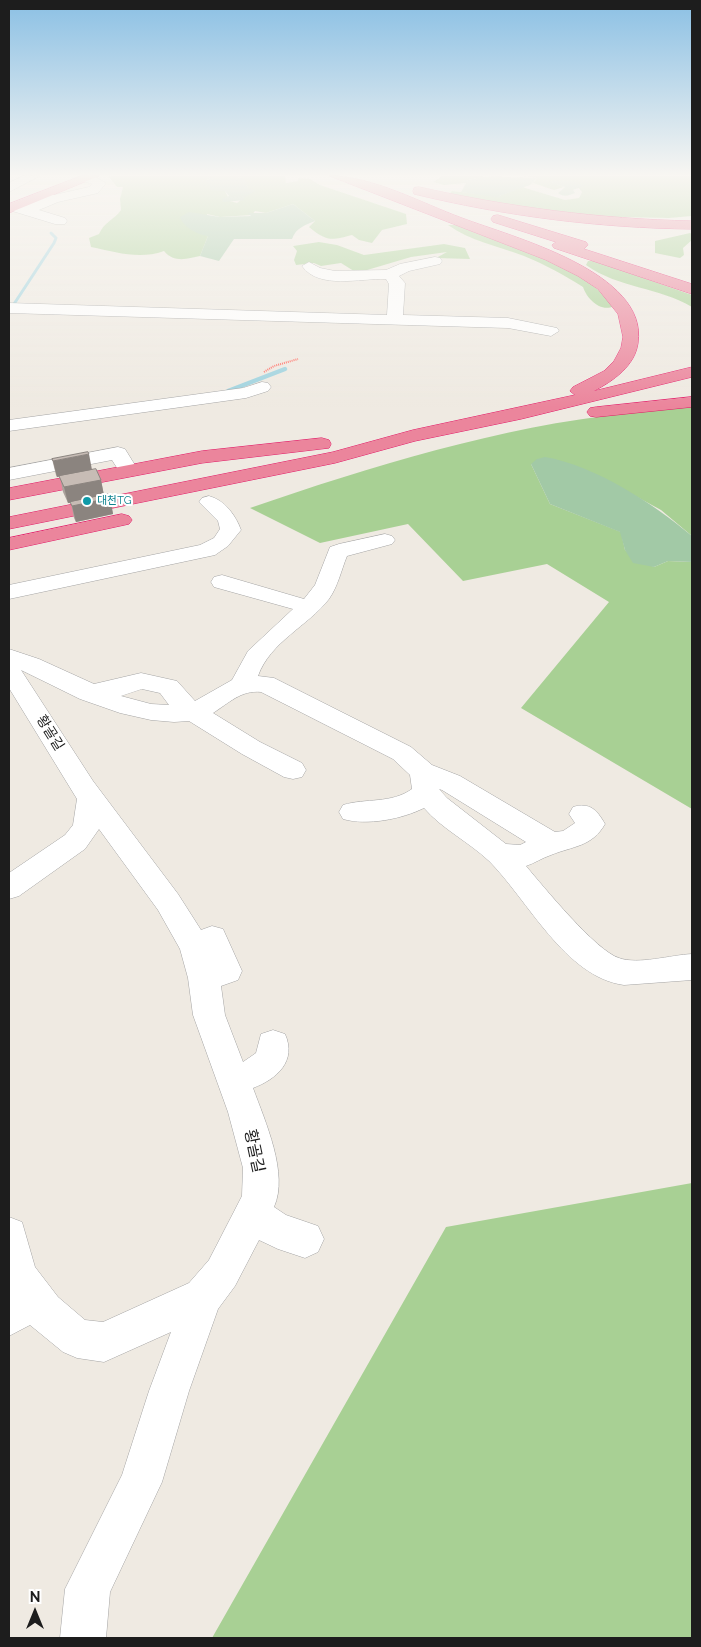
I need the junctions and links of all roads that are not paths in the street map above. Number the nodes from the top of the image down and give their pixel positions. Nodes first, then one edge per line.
1 (540, 253) edge
2 (582, 253) edge
3 (604, 253) edge
4 (435, 261) dead end
5 (309, 266) dead end
6 (388, 274) junction
7 (692, 279) edge
8 (692, 289) edge
9 (9, 308) edge
10 (395, 320) junction
11 (551, 331) dead end
12 (692, 372) edge
13 (692, 381) edge
14 (262, 387) dead end
15 (692, 402) edge
16 (524, 417) junction
17 (9, 426) edge
18 (413, 436) junction
19 (396, 451) junction
20 (128, 470) junction
21 (9, 474) edge
22 (9, 494) edge
23 (201, 503) joint
24 (9, 510) edge
25 (143, 516) dead end
26 (9, 523) edge
27 (9, 531) edge
28 (385, 540) dead end
29 (9, 544) edge
30 (222, 582) dead end
31 (9, 592) edge
32 (309, 607) junction
33 (9, 657) edge
34 (9, 669) edge
35 (243, 684) junction
36 (193, 712) junction
37 (292, 770) dead end
38 (424, 783) junction
39 (92, 797) junction
40 (353, 812) dead end
41 (583, 814) dead end
42 (550, 843) junction
43 (499, 854) junction
44 (9, 888) edge
45 (212, 938) dead end
46 (692, 967) edge
47 (204, 978) junction
48 (273, 1044) dead end
49 (232, 1081) junction
50 (252, 1214) junction
51 (9, 1235) edge
52 (305, 1239) dead end
53 (203, 1297) junction
54 (22, 1307) edge
55 (82, 1638) edge

1 - 16 highway
2 - 8 highway
3 - 7 highway
4 - 6 street
5 - 6 street
6 - 10 street
9 - 10 street
10 - 11 street
12 - 16 highway
13 - 16 highway
14 - 17 street
15 - 16 highway
16 - 18 highway
16 - 19 highway
18 - 20 highway
18 - 24 highway
18 - 26 highway
19 - 23 highway
19 - 27 highway
20 - 21 street
20 - 22 highway
23 - 31 street
25 - 29 highway
28 - 32 street
30 - 32 street
32 - 35 street
33 - 36 street
34 - 39 street, 황골길
35 - 36 street
35 - 38 street
36 - 37 street
38 - 40 street
38 - 42 street
38 - 43 street
39 - 44 street
39 - 47 street, 황골길
41 - 42 street
42 - 43 street
43 - 46 street
45 - 47 street
47 - 49 street, 황골길
48 - 49 street
49 - 50 street, 황골길
50 - 52 street
50 - 53 street, 황골길
51 - 54 street, 황골길
53 - 54 street, 황골길
53 - 55 street

